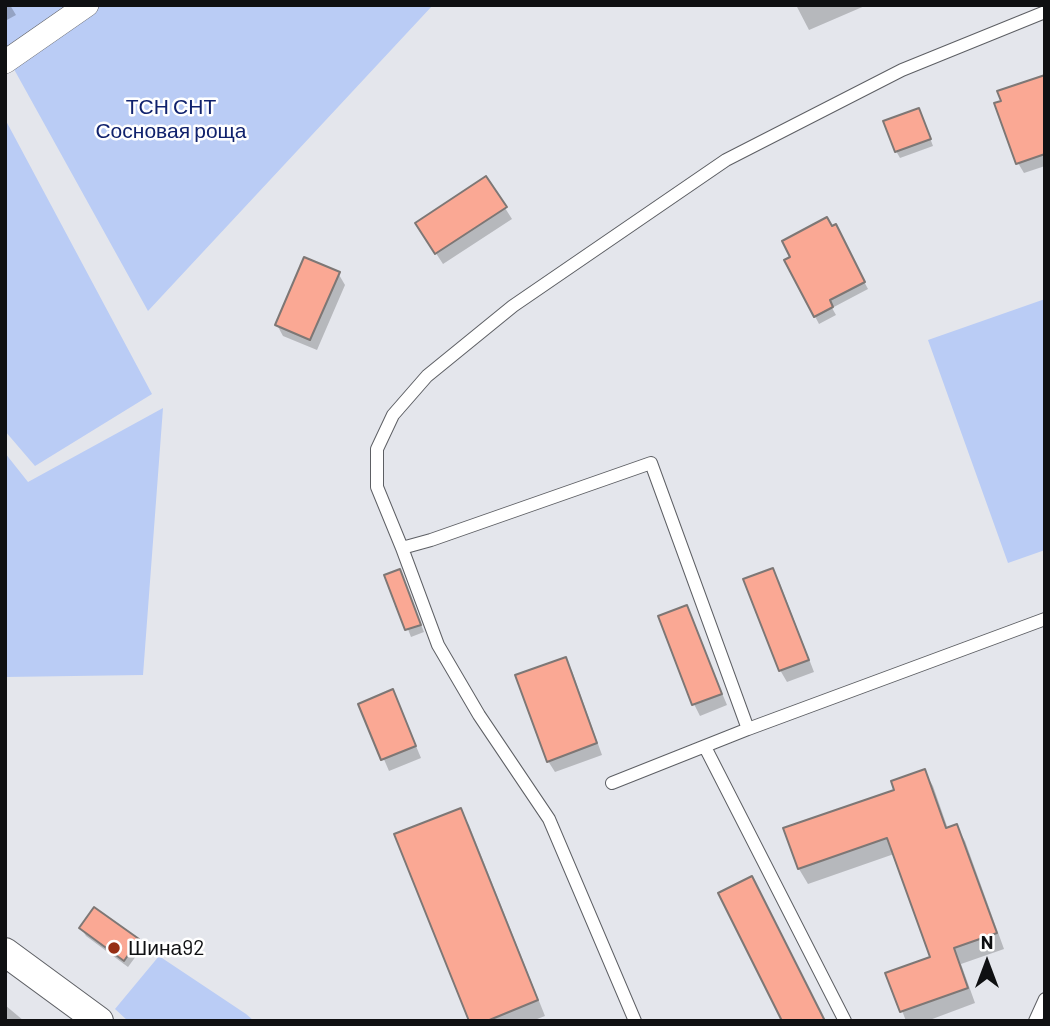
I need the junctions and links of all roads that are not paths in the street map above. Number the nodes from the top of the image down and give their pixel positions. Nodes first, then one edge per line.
1 (88, 5) edge
2 (1045, 12) edge
3 (5, 62) edge
4 (402, 548) junction
5 (1045, 619) edge
6 (748, 729) junction
7 (705, 747) junction
8 (612, 783) dead end
9 (5, 952) edge
10 (1045, 999) edge
11 (99, 1021) edge
12 (635, 1021) edge
13 (845, 1021) edge
14 (1035, 1021) edge

1 - 3 street
2 - 4 lane
4 - 6 lane
4 - 12 lane
5 - 6 lane
6 - 7 lane
7 - 8 lane
7 - 13 lane
9 - 11 street
10 - 14 lane

